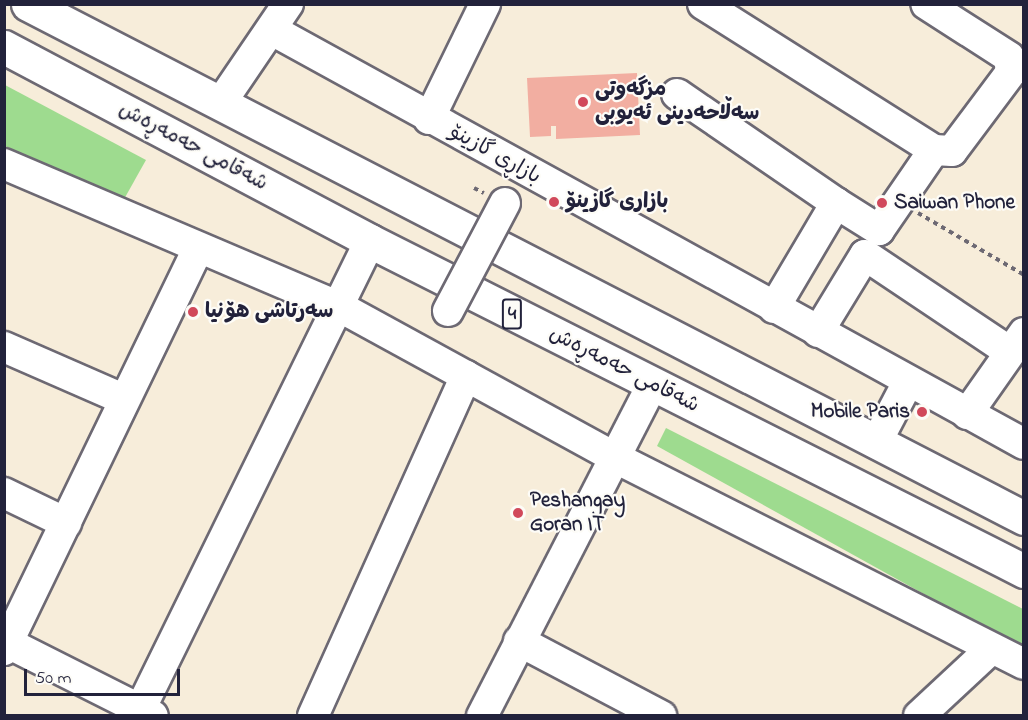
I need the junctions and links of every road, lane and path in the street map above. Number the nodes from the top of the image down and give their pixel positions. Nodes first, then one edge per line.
1 (28, 4) edge
2 (288, 4) edge
3 (485, 4) edge
4 (703, 4) edge
5 (926, 4) edge
6 (272, 30) junction
7 (4, 47) edge
8 (677, 94) dead end
9 (220, 104) junction
10 (429, 119) junction
11 (934, 150) junction
12 (4, 164) edge
13 (897, 200) junction
14 (505, 203) dead end
15 (836, 203) junction
16 (370, 242) junction
17 (872, 243) junction
18 (198, 248) junction
19 (1023, 274) edge
20 (342, 308) junction
21 (774, 308) junction
22 (448, 311) dead end
23 (818, 332) junction
24 (1017, 342) edge
25 (4, 347) edge
26 (466, 376) junction
27 (908, 382) junction
28 (652, 385) junction
29 (122, 398) junction
30 (967, 414) junction
31 (876, 443) junction
32 (1023, 444) edge
33 (614, 457) junction
34 (4, 493) edge
35 (1023, 518) edge
36 (66, 523) junction
37 (1023, 571) edge
38 (519, 641) junction
39 (6, 646) edge
40 (991, 649) junction
41 (1023, 664) edge
42 (144, 713) edge
43 (313, 716) edge
44 (482, 716) edge
45 (661, 716) edge
46 (919, 716) edge

1 - 9 highway
2 - 6 street
3 - 10 street
4 - 11 street
5 - 11 street
6 - 9 street
6 - 10 street, بازاڕی گازینۆ
7 - 16 highway, شەقامی حەمەڕەش / 4
8 - 15 street
9 - 31 highway
10 - 21 street, بازاڕی گازینۆ
11 - 13 street
12 - 18 street
13 - 17 street
13 - 19 path
14 - 22 street, bridge
15 - 17 street
15 - 21 street
16 - 20 street
16 - 28 highway, شەقامی حەمەڕەش / 4
17 - 23 street
17 - 24 street
18 - 20 street
18 - 29 street
20 - 26 street
20 - 42 street
21 - 23 street, بازاڕی گازینۆ
23 - 27 street, بازاڕی گازینۆ
24 - 30 street
25 - 29 street
26 - 33 street
26 - 43 street
27 - 30 street, بازاڕی گازینۆ
27 - 31 street
28 - 33 street
28 - 37 highway, شەقامی حەمەڕەش / 4
29 - 36 street
30 - 32 street, بازاڕی گازینۆ
31 - 35 highway
33 - 38 street
33 - 40 street
34 - 36 street
36 - 39 street
38 - 44 street
38 - 45 street
39 - 42 street
40 - 41 street
40 - 46 street

